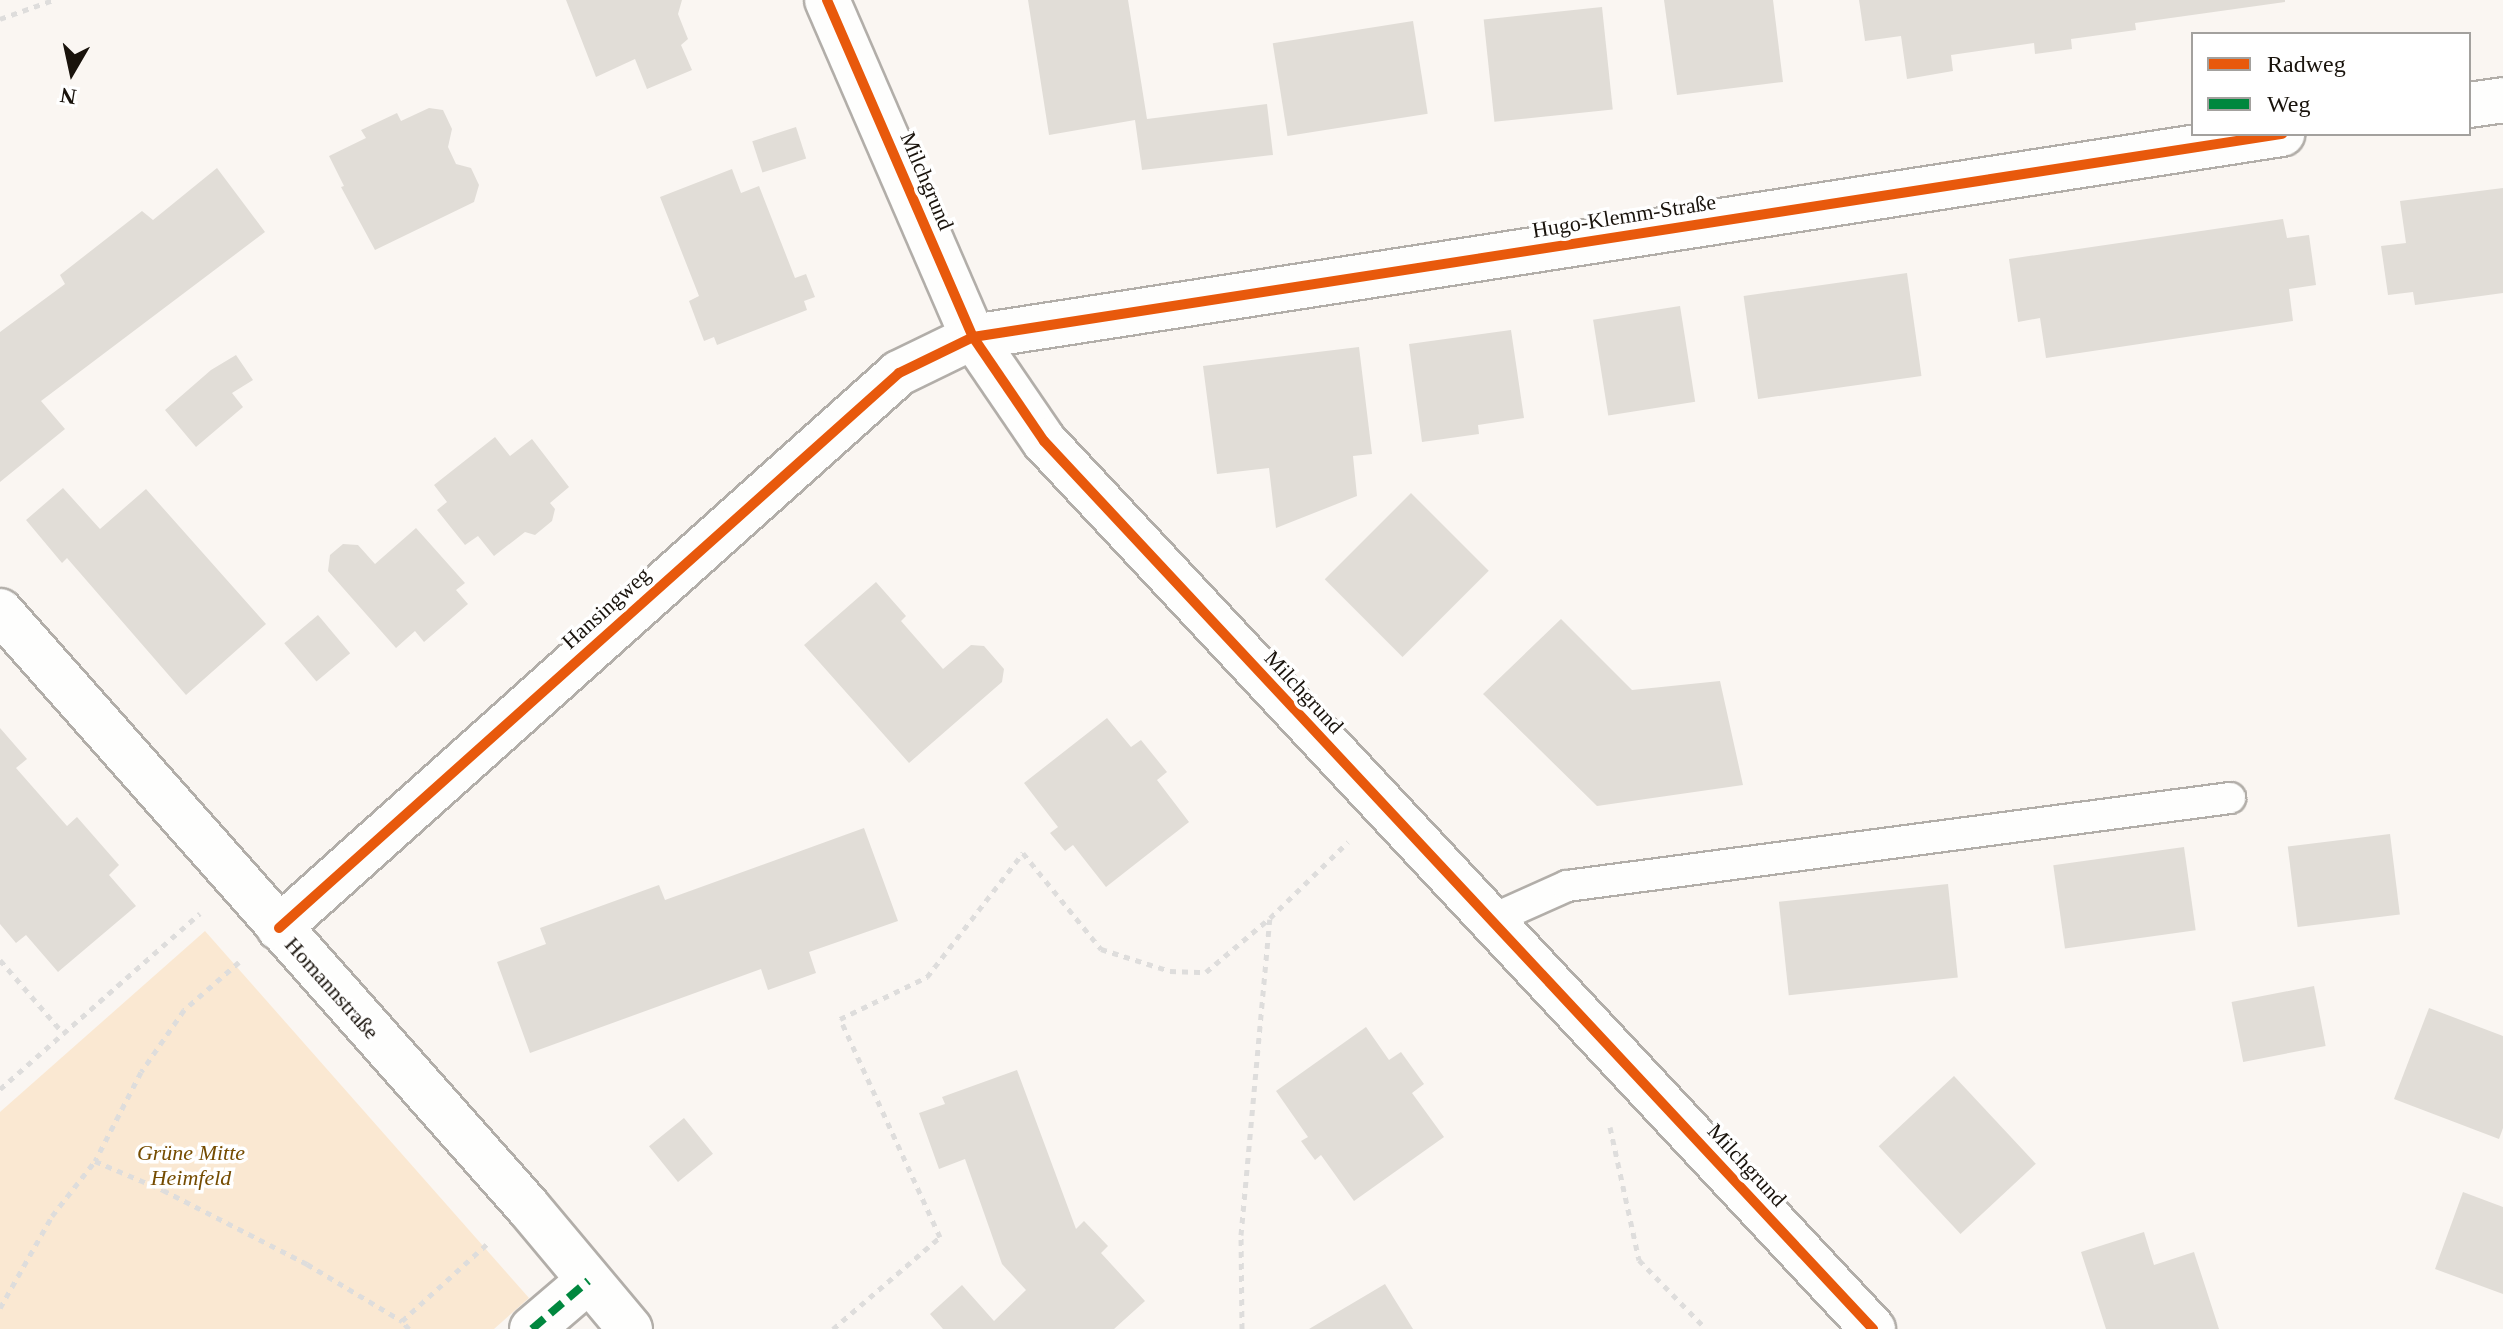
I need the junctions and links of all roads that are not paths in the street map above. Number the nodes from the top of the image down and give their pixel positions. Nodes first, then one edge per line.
1 (827, 0) edge
2 (2503, 100) edge
3 (2471, 105) edge
4 (2269, 136) edge
5 (973, 337) junction
6 (0, 611) edge
7 (2230, 798) dead end
8 (1491, 920) junction
9 (279, 928) junction
10 (588, 1281) junction
11 (532, 1329) edge
12 (630, 1329) edge
13 (1873, 1329) edge

1 - 5 street, Milchgrund
2 - 3 street
4 - 5 street, Hugo-Klemm-Straße
5 - 8 street, Milchgrund
5 - 9 street, Hansingweg
6 - 9 street, Homannstraße
7 - 8 lane
8 - 13 street, Milchgrund
9 - 10 street, Homannstraße
10 - 11 street
10 - 12 street, Homannstraße

